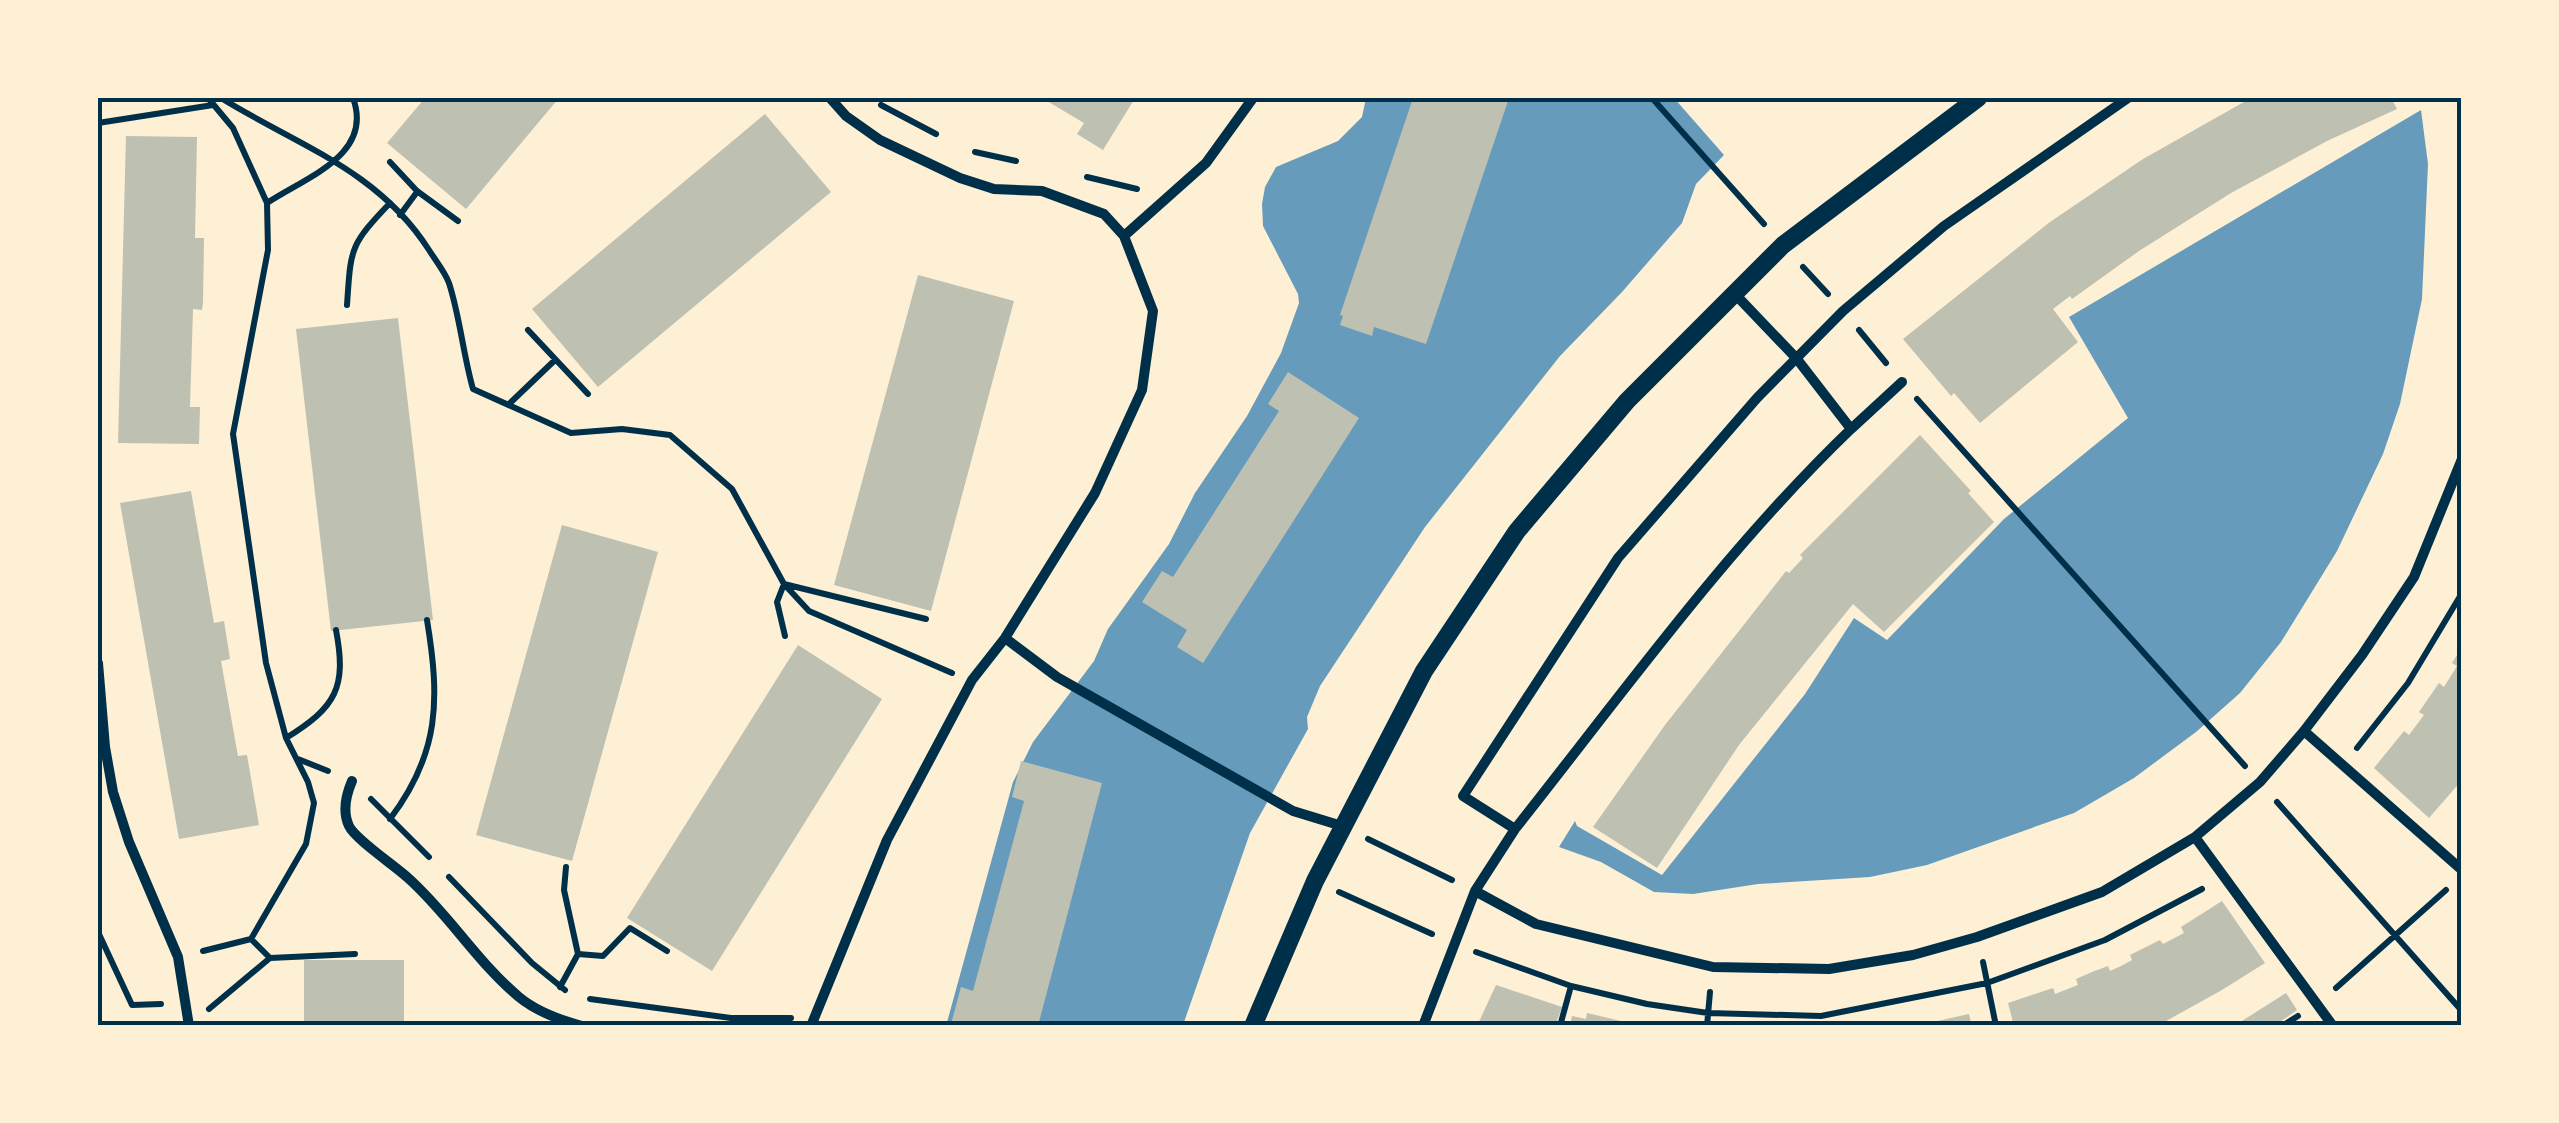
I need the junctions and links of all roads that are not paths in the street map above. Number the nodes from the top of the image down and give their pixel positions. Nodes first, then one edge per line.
1 (830, 98) edge
2 (1253, 98) edge
3 (1978, 98) edge
4 (2128, 98) edge
5 (1124, 236) junction
6 (1733, 293) junction
7 (1797, 359) junction
8 (1902, 382) road end
9 (1851, 430) junction
10 (2462, 459) edge
11 (1005, 638) junction
12 (98, 663) edge
13 (2304, 731) junction
14 (352, 780) road end
15 (1342, 826) junction
16 (1515, 829) junction
17 (2195, 837) junction
18 (2462, 870) edge
19 (1475, 891) junction
20 (812, 1024) edge
21 (189, 1026) edge
22 (582, 1026) edge
23 (1253, 1026) edge
24 (1423, 1026) edge
25 (2333, 1026) edge

1 - 5 street
2 - 5 street
3 - 6 street
4 - 7 street
5 - 11 street
6 - 7 street
6 - 15 street
7 - 9 street
7 - 16 street
8 - 9 street
9 - 16 street
10 - 13 street
11 - 15 street
11 - 20 street
12 - 21 street
13 - 17 street
13 - 18 street
14 - 22 street
15 - 23 street
16 - 19 street
17 - 19 street
17 - 25 street
19 - 24 street

